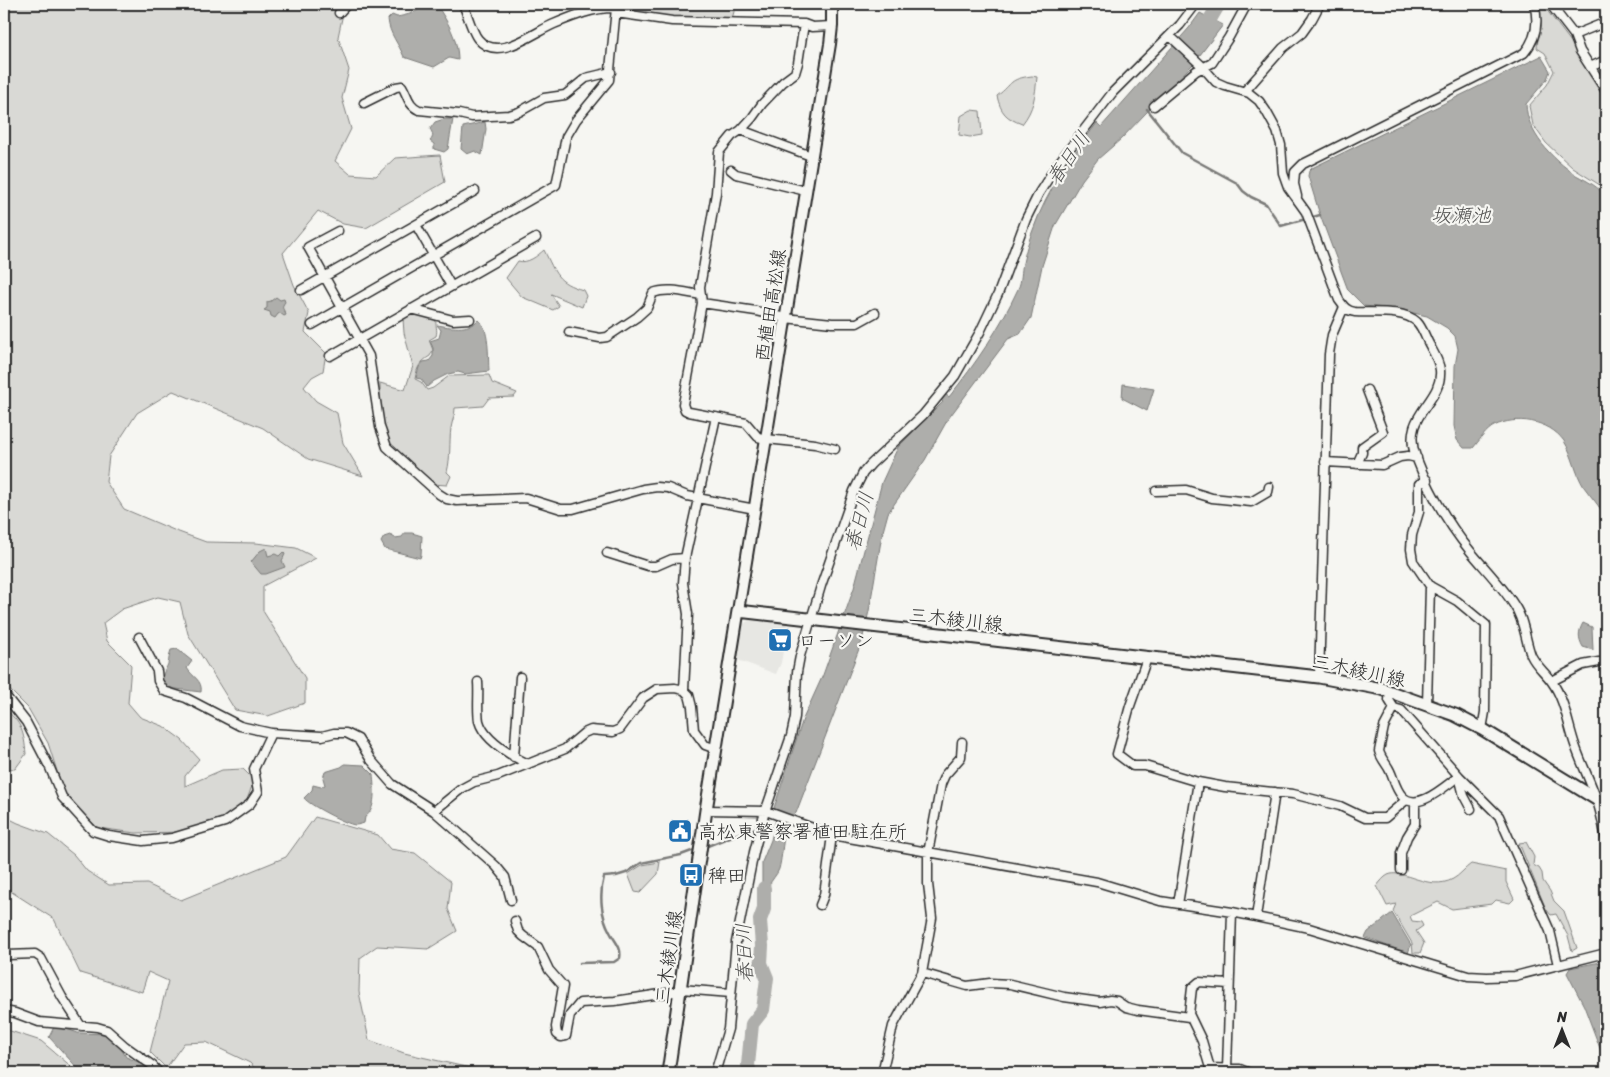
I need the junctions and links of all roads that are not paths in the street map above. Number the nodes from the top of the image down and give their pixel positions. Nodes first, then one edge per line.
1 (347, 4) edge
2 (463, 4) edge
3 (832, 4) edge
4 (1196, 4) edge
5 (1248, 4) edge
6 (1320, 4) edge
7 (1534, 4) edge
8 (1550, 4) edge
9 (339, 13) dead end
10 (616, 13) junction
11 (1606, 22) edge
12 (804, 24) junction
13 (832, 26) junction
14 (1574, 35) junction
15 (1171, 37) junction
16 (1606, 60) edge
17 (1203, 67) junction
18 (1590, 67) junction
19 (611, 72) junction
20 (1245, 91) junction
21 (1606, 92) edge
22 (364, 103) dead end
23 (1154, 106) dead end
24 (741, 130) junction
25 (812, 156) junction
26 (731, 170) dead end
27 (475, 191) dead end
28 (806, 191) junction
29 (1298, 201) junction
30 (416, 225) junction
31 (338, 231) dead end
32 (536, 238) dead end
33 (434, 256) junction
34 (325, 277) junction
35 (451, 286) junction
36 (301, 290) dead end
37 (702, 299) junction
38 (1344, 307) junction
39 (342, 308) junction
40 (411, 309) junction
41 (875, 313) dead end
42 (785, 318) junction
43 (470, 319) dead end
44 (312, 325) dead end
45 (569, 332) dead end
46 (359, 339) junction
47 (330, 356) dead end
48 (1366, 390) dead end
49 (716, 417) junction
50 (766, 439) junction
51 (835, 449) dead end
52 (1417, 458) junction
53 (1325, 462) junction
54 (1358, 464) junction
55 (1427, 480) junction
56 (1270, 487) dead end
57 (1156, 491) dead end
58 (698, 498) junction
59 (755, 509) junction
60 (607, 553) dead end
61 (685, 558) junction
62 (1430, 586) junction
63 (738, 611) junction
64 (812, 620) junction
65 (139, 638) dead end
66 (1147, 658) junction
67 (1599, 662) dead end
68 (520, 677) dead end
69 (1319, 677) junction
70 (1552, 681) junction
71 (478, 682) dead end
72 (684, 690) junction
73 (1390, 692) junction
74 (4, 694) edge
75 (1427, 705) junction
76 (1394, 708) junction
77 (1482, 730) junction
78 (270, 733) junction
79 (962, 742) dead end
80 (716, 749) junction
81 (514, 757) junction
82 (528, 764) junction
83 (1459, 776) junction
84 (1198, 782) junction
85 (1275, 792) junction
86 (1406, 800) junction
87 (1415, 802) junction
88 (1601, 802) edge
89 (1471, 809) dead end
90 (706, 810) junction
91 (434, 811) junction
92 (767, 812) junction
93 (832, 836) junction
94 (1606, 839) edge
95 (928, 853) junction
96 (1401, 870) dead end
97 (512, 900) dead end
98 (1178, 904) junction
99 (820, 905) dead end
100 (1232, 912) junction
101 (1256, 917) junction
102 (515, 921) dead end
103 (4, 950) edge
104 (1606, 954) edge
105 (1558, 965) junction
106 (922, 973) junction
107 (1229, 984) junction
108 (680, 990) junction
109 (731, 993) junction
110 (4, 1011) edge
111 (1189, 1017) junction
112 (81, 1026) junction
113 (1227, 1069) junction
114 (159, 1073) edge
115 (668, 1073) edge
116 (715, 1073) edge
117 (882, 1073) edge
118 (1250, 1073) edge

1 - 9 street
2 - 10 street
3 - 13 main road, 西植田高松線
4 - 15 street
5 - 17 street
6 - 20 street
7 - 29 street
8 - 14 street
10 - 12 street
10 - 19 street
11 - 14 street
12 - 13 street
12 - 24 street
13 - 25 main road, 西植田高松線
14 - 18 street
15 - 17 street
15 - 64 street
16 - 18 street
17 - 20 street
17 - 23 street
18 - 21 street
19 - 22 street
19 - 33 street
20 - 29 street
24 - 25 street
24 - 37 street
25 - 28 main road, 西植田高松線
26 - 28 street
27 - 30 street
28 - 42 main road, 西植田高松線
29 - 38 street
30 - 33 street
30 - 34 street
31 - 34 street
32 - 35 street
33 - 35 street
33 - 39 street
34 - 36 street
34 - 39 street
35 - 40 street
37 - 42 street
37 - 45 street
37 - 49 street
38 - 52 street
38 - 53 street
39 - 44 street
39 - 46 street
40 - 43 street
40 - 46 street
41 - 42 street
42 - 50 main road, 西植田高松線
46 - 47 street
46 - 58 street
48 - 54 street
49 - 50 street
49 - 58 street
50 - 51 street
50 - 59 main road, 西植田高松線
52 - 54 street
52 - 55 street
53 - 54 street
53 - 69 street
55 - 62 street
55 - 70 street
56 - 57 street
58 - 59 street
58 - 61 street
59 - 63 main road, 西植田高松線
60 - 61 street
61 - 72 street
62 - 75 street
62 - 77 street
63 - 64 main road, 三木綾川線
63 - 80 main road, 三木綾川線
64 - 66 main road, 三木綾川線
64 - 92 street
65 - 78 street
66 - 69 main road, 三木綾川線
66 - 84 street
67 - 70 street
68 - 81 street
69 - 73 main road, 三木綾川線
70 - 88 street
71 - 81 street
72 - 80 street
72 - 82 street
73 - 75 main road, 三木綾川線
73 - 76 street
74 - 78 street
75 - 77 main road, 三木綾川線
76 - 83 street
76 - 86 street
77 - 88 main road, 三木綾川線
78 - 91 street
79 - 95 street
80 - 90 main road, 三木綾川線
81 - 82 street
82 - 91 street
83 - 87 street
83 - 89 street
83 - 105 street
84 - 85 street
84 - 98 street
85 - 86 street
85 - 101 street
86 - 87 street
87 - 96 street
88 - 94 street
90 - 92 street
90 - 108 main road, 三木綾川線
91 - 97 street
92 - 93 street
92 - 109 street
93 - 95 street
93 - 99 street
95 - 98 street
95 - 106 street
98 - 100 street
100 - 101 street
100 - 107 street
101 - 105 street
102 - 108 street
103 - 112 street
104 - 105 street
106 - 111 street
106 - 117 street
107 - 111 street
107 - 113 street
108 - 109 street
108 - 115 main road, 三木綾川線
109 - 116 street
110 - 112 street
111 - 113 street
112 - 114 street
113 - 118 street

